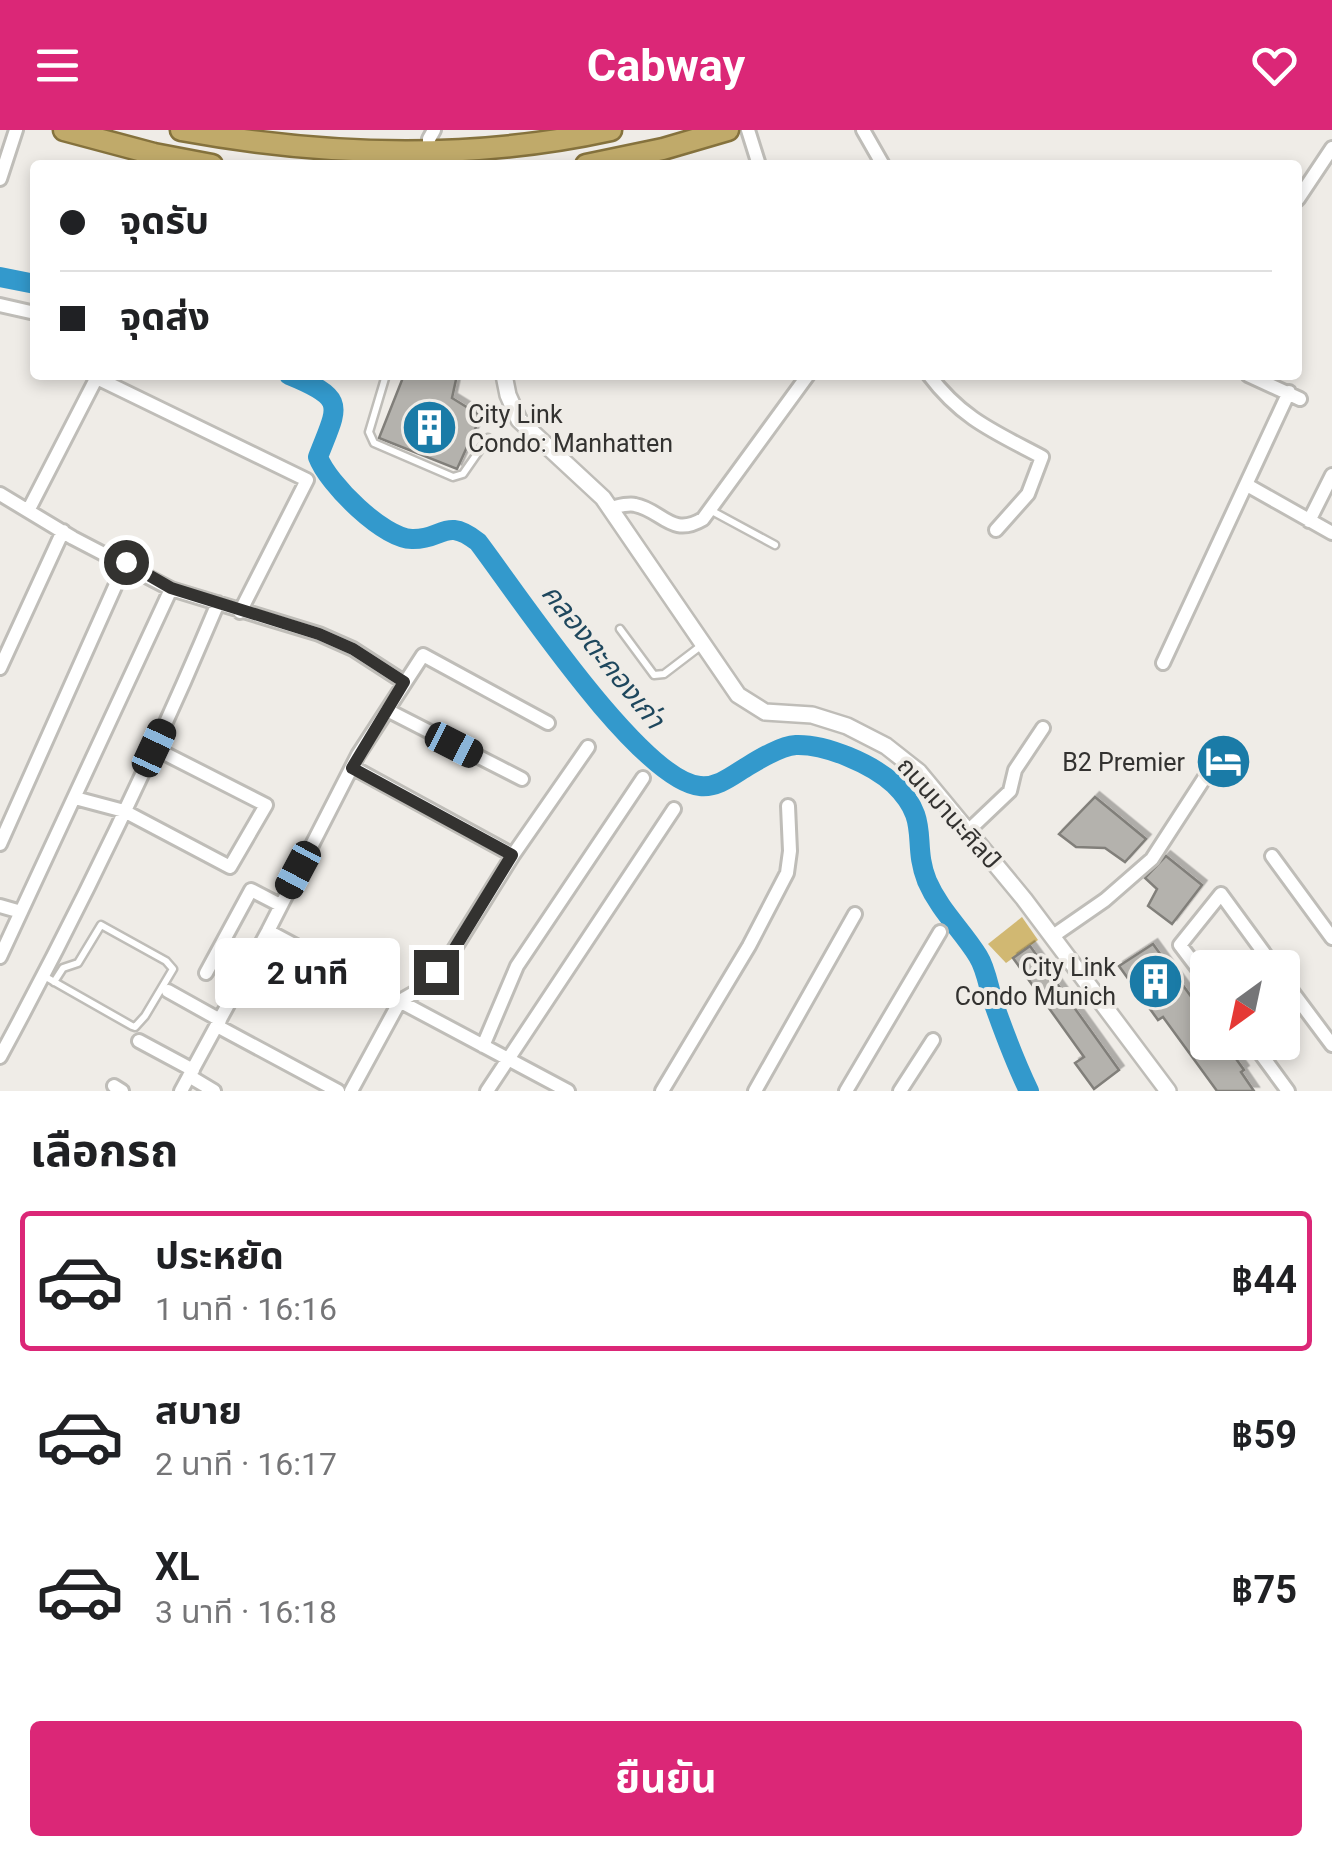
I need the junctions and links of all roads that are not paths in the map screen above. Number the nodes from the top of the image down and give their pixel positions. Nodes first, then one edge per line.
1 (16, 130) edge
2 (64, 130) edge
3 (181, 130) edge
4 (612, 130) edge
5 (728, 130) edge
6 (748, 130) edge
7 (863, 130) edge
8 (432, 140) edge
9 (1332, 148) edge
10 (186, 160) edge
11 (612, 160) edge
12 (757, 160) edge
13 (881, 160) edge
14 (0, 178) edge
15 (1302, 193) edge
16 (0, 304) edge
17 (30, 312) edge
18 (95, 380) edge
19 (105, 380) edge
20 (384, 380) edge
21 (505, 380) edge
22 (804, 380) edge
23 (933, 380) edge
24 (1260, 380) edge
25 (488, 438) dead end
26 (1332, 475) edge
27 (1247, 485) junction
28 (2, 499) edge
29 (610, 508) junction
30 (28, 510) junction
31 (712, 511) junction
32 (1310, 520) junction
33 (1330, 528) edge
34 (996, 530) dead end
35 (63, 532) junction
36 (775, 545) dead end
37 (126, 562) junction
38 (171, 588) junction
39 (218, 603) junction
40 (240, 612) junction
41 (620, 630) dead end
42 (703, 644) junction
43 (1163, 663) dead end
44 (0, 668) edge
45 (404, 682) junction
46 (386, 710) junction
47 (548, 723) dead end
48 (1043, 728) dead end
49 (588, 747) dead end
50 (154, 748) junction
51 (352, 768) junction
52 (1210, 771) dead end
53 (643, 778) dead end
54 (522, 779) dead end
55 (75, 798) junction
56 (788, 806) dead end
57 (674, 809) dead end
58 (124, 811) junction
59 (969, 830) junction
60 (0, 844) edge
61 (512, 855) junction
62 (1272, 856) dead end
63 (280, 905) junction
64 (0, 906) edge
65 (21, 912) junction
66 (855, 914) dead end
67 (268, 931) junction
68 (940, 932) dead end
69 (1053, 936) junction
70 (1332, 938) edge
71 (1262, 950) edge
72 (0, 957) edge
73 (1190, 958) edge
74 (206, 974) dead end
75 (49, 979) junction
76 (168, 991) dead end
77 (400, 1002) junction
78 (1300, 1002) edge
79 (218, 1023) junction
80 (139, 1040) dead end
81 (932, 1040) dead end
82 (482, 1046) junction
83 (1332, 1046) edge
84 (0, 1057) edge
85 (508, 1059) junction
86 (1265, 1060) edge
87 (191, 1073) junction
88 (181, 1091) edge
89 (214, 1091) edge
90 (338, 1091) edge
91 (352, 1091) edge
92 (487, 1091) edge
93 (568, 1091) edge
94 (662, 1091) edge
95 (755, 1091) edge
96 (846, 1091) edge
97 (900, 1091) edge
98 (1168, 1091) edge
99 (1288, 1091) edge

1 - 14 street
2 - 10 highway
3 - 8 highway
4 - 8 highway
5 - 11 highway
6 - 12 street
7 - 13 street
9 - 15 street
16 - 17 street
18 - 30 street
19 - 40 street
20 - 25 lane
21 - 29 street, ถนนมานะศิลป์
22 - 31 street
23 - 34 street
24 - 27 street
26 - 32 street
27 - 32 street
27 - 43 street
28 - 30 street
29 - 31 street
29 - 42 street, ถนนมานะศิลป์
30 - 35 street
31 - 36 lane
32 - 33 street
35 - 37 street
35 - 44 street
37 - 38 street
37 - 60 street
38 - 39 street
38 - 55 street
39 - 40 street
39 - 50 street
40 - 45 street
41 - 42 lane
42 - 59 street, ถนนมานะศิลป์
45 - 46 street
45 - 47 street
46 - 51 street
46 - 54 street
48 - 59 street
49 - 61 street
50 - 58 street
50 - 58 street
51 - 61 street
51 - 63 street
52 - 69 street
53 - 82 street
55 - 58 street
55 - 65 street
56 - 94 street
57 - 85 street
58 - 75 street
59 - 69 street, ถนนมานะศิลป์
61 - 77 street
62 - 70 street
63 - 67 street
63 - 74 street
64 - 65 street
65 - 72 street
66 - 95 street
67 - 77 street
67 - 79 street
68 - 96 street
69 - 98 street, ถนนมานะศิลป์
71 - 73 street
75 - 75 lane
75 - 84 street
76 - 79 street
77 - 82 street
77 - 91 street
78 - 83 street
79 - 87 street
79 - 90 street
80 - 87 street
81 - 97 street
82 - 85 street
85 - 92 street
85 - 93 street
86 - 99 street
87 - 88 street
87 - 89 street

